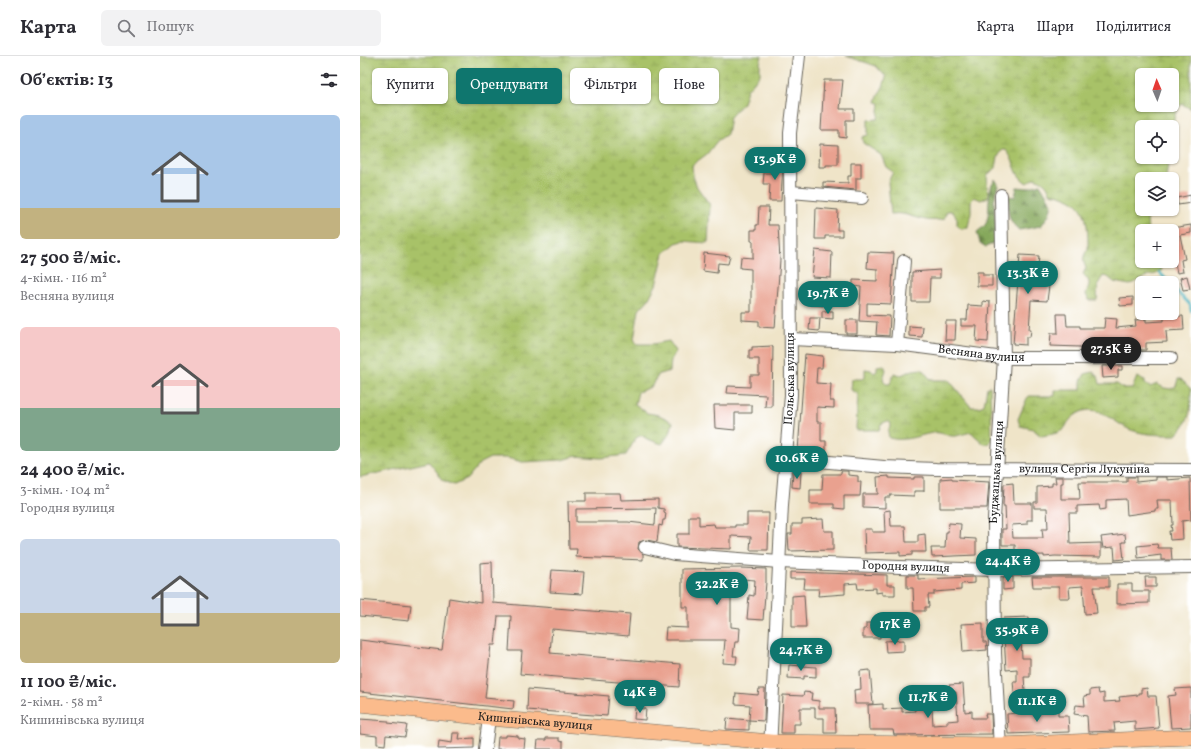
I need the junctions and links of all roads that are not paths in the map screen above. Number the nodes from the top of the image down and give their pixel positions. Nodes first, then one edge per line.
1 (799, 56) edge
2 (791, 192) junction
3 (1001, 195) dead end
4 (862, 198) dead end
5 (904, 261) dead end
6 (792, 339) junction
7 (897, 344) junction
8 (1004, 358) junction
9 (1171, 358) dead end
10 (786, 458) junction
11 (997, 469) junction
12 (1191, 470) edge
13 (645, 547) dead end
14 (779, 562) junction
15 (1191, 567) edge
16 (994, 570) junction
17 (360, 704) edge
18 (489, 718) junction
19 (1191, 737) edge
20 (770, 746) edge
21 (1000, 747) edge
22 (485, 749) edge

1 - 2 street, Польська вулиця
2 - 4 street
2 - 6 street, Польська вулиця
3 - 8 street, Буджацька вулиця
5 - 7 street
6 - 7 street, Весняна вулиця
6 - 10 street, Польська вулиця
7 - 8 street, Весняна вулиця
8 - 9 street, Весняна вулиця
8 - 11 street, Буджацька вулиця
10 - 11 street, вулиця Сергія Лукуніна
10 - 14 street, Польська вулиця
11 - 12 street, вулиця Сергія Лукуніна
11 - 16 street, Буджацька вулиця
13 - 14 street, Городня вулиця
14 - 16 street, Городня вулиця
14 - 20 street, Польська вулиця
15 - 16 street, Городня вулиця
16 - 21 street, Буджацька вулиця
17 - 18 main road, Кишинівська вулиця
18 - 20 main road, Кишинівська вулиця
18 - 22 street
19 - 21 main road, Кишинівська вулиця
20 - 21 main road, Кишинівська вулиця

